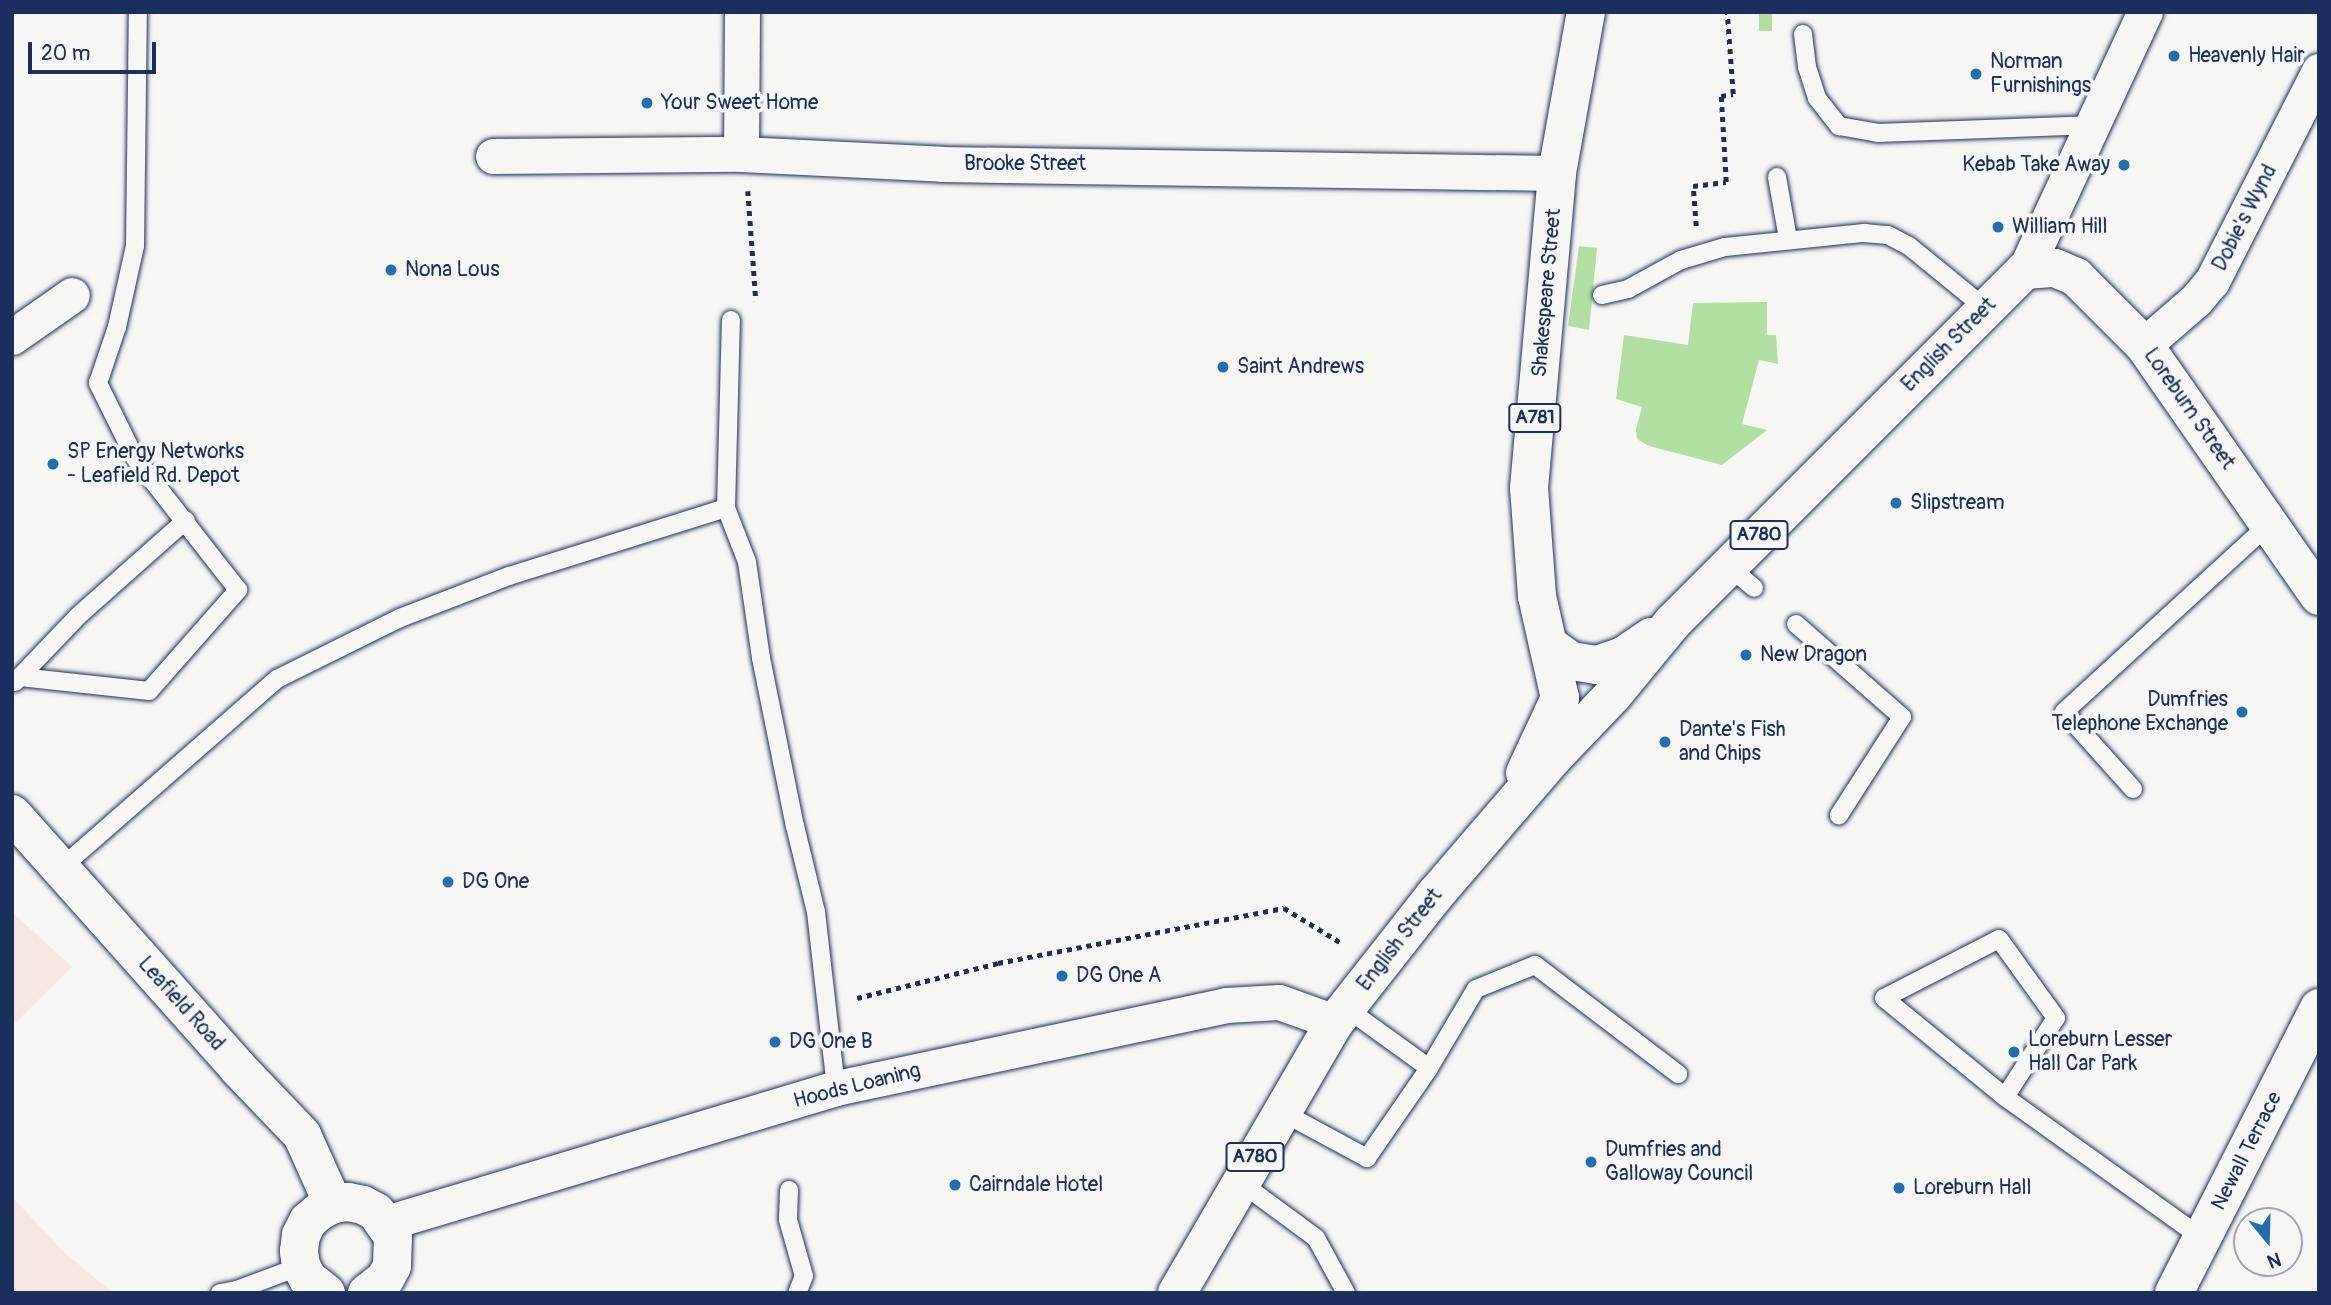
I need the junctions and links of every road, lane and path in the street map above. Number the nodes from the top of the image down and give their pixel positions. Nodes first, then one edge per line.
1 (138, 12) edge
2 (742, 12) edge
3 (1586, 12) edge
4 (1727, 12) edge
5 (2145, 12) edge
6 (1803, 34) dead end
7 (2319, 71) edge
8 (2093, 125) junction
9 (743, 155) junction
10 (494, 156) dead end
11 (1557, 173) junction
12 (1777, 177) dead end
13 (1788, 239) junction
14 (1701, 255) junction
15 (2025, 271) junction
16 (72, 295) dead end
17 (1602, 295) dead end
18 (1985, 308) junction
19 (731, 320) joint
20 (12, 337) edge
21 (2144, 345) junction
22 (726, 508) junction
23 (186, 520) junction
24 (2269, 524) junction
25 (2314, 576) edge
26 (1672, 622) junction
27 (1796, 624) dead end
28 (1549, 645) junction
29 (16, 681) edge
30 (2133, 789) dead end
31 (1506, 813) junction
32 (12, 814) edge
33 (1839, 815) dead end
34 (61, 868) junction
35 (1380, 967) junction
36 (826, 1006) junction
37 (2319, 1009) edge
38 (1341, 1015) junction
39 (1429, 1068) junction
40 (1678, 1074) dead end
41 (836, 1088) junction
42 (2005, 1097) junction
43 (1282, 1112) junction
44 (1240, 1182) junction
45 (789, 1190) dead end
46 (333, 1204) junction
47 (386, 1223) junction
48 (2202, 1238) junction
49 (314, 1279) edge
50 (372, 1292) edge
51 (220, 1293) edge
52 (797, 1293) edge
53 (1177, 1293) edge
54 (1346, 1293) edge
55 (2174, 1293) edge

1 - 23 lane
2 - 9 street
3 - 11 main road, Shakespeare Street / A781
4 - 14 path
5 - 8 street, English Street
6 - 8 lane
7 - 21 street, Dobie's Wynd
8 - 15 street, English Street
9 - 10 street, Brooke Street
9 - 11 street, Brooke Street
9 - 19 path
11 - 28 main road, Shakespeare Street / A781
12 - 13 lane
13 - 14 lane
13 - 18 lane
14 - 17 lane
15 - 18 main road, English Street / A780
15 - 21 main road, Loreburn Street
16 - 20 street
18 - 26 main road, English Street / A780
19 - 22 lane
21 - 24 main road, Loreburn Street
22 - 34 lane
22 - 36 lane
23 - 29 lane
23 - 29 lane
24 - 25 main road, Loreburn Street
24 - 30 lane
26 - 28 main road, English Street / A780
26 - 31 main road, English Street / A780
27 - 33 lane
28 - 31 main road, Shakespeare Street / A781
31 - 35 main road, English Street / A780
32 - 34 main road, Leafield Road
34 - 46 main road, Leafield Road
35 - 36 path
35 - 38 main road, English Street / A780
36 - 41 lane
37 - 48 main road, Newall Terrace
38 - 39 lane
38 - 41 street, Hoods Loaning
38 - 43 main road, English Street / A780
39 - 40 lane
39 - 43 lane
41 - 47 street, Hoods Loaning
42 - 42 lane
42 - 48 lane
43 - 44 main road, English Street / A780
44 - 53 main road, English Street / A780
44 - 54 lane
45 - 52 lane
46 - 47 main road
46 - 49 main road
47 - 50 main road
48 - 55 main road, Newall Terrace
49 - 51 lane

